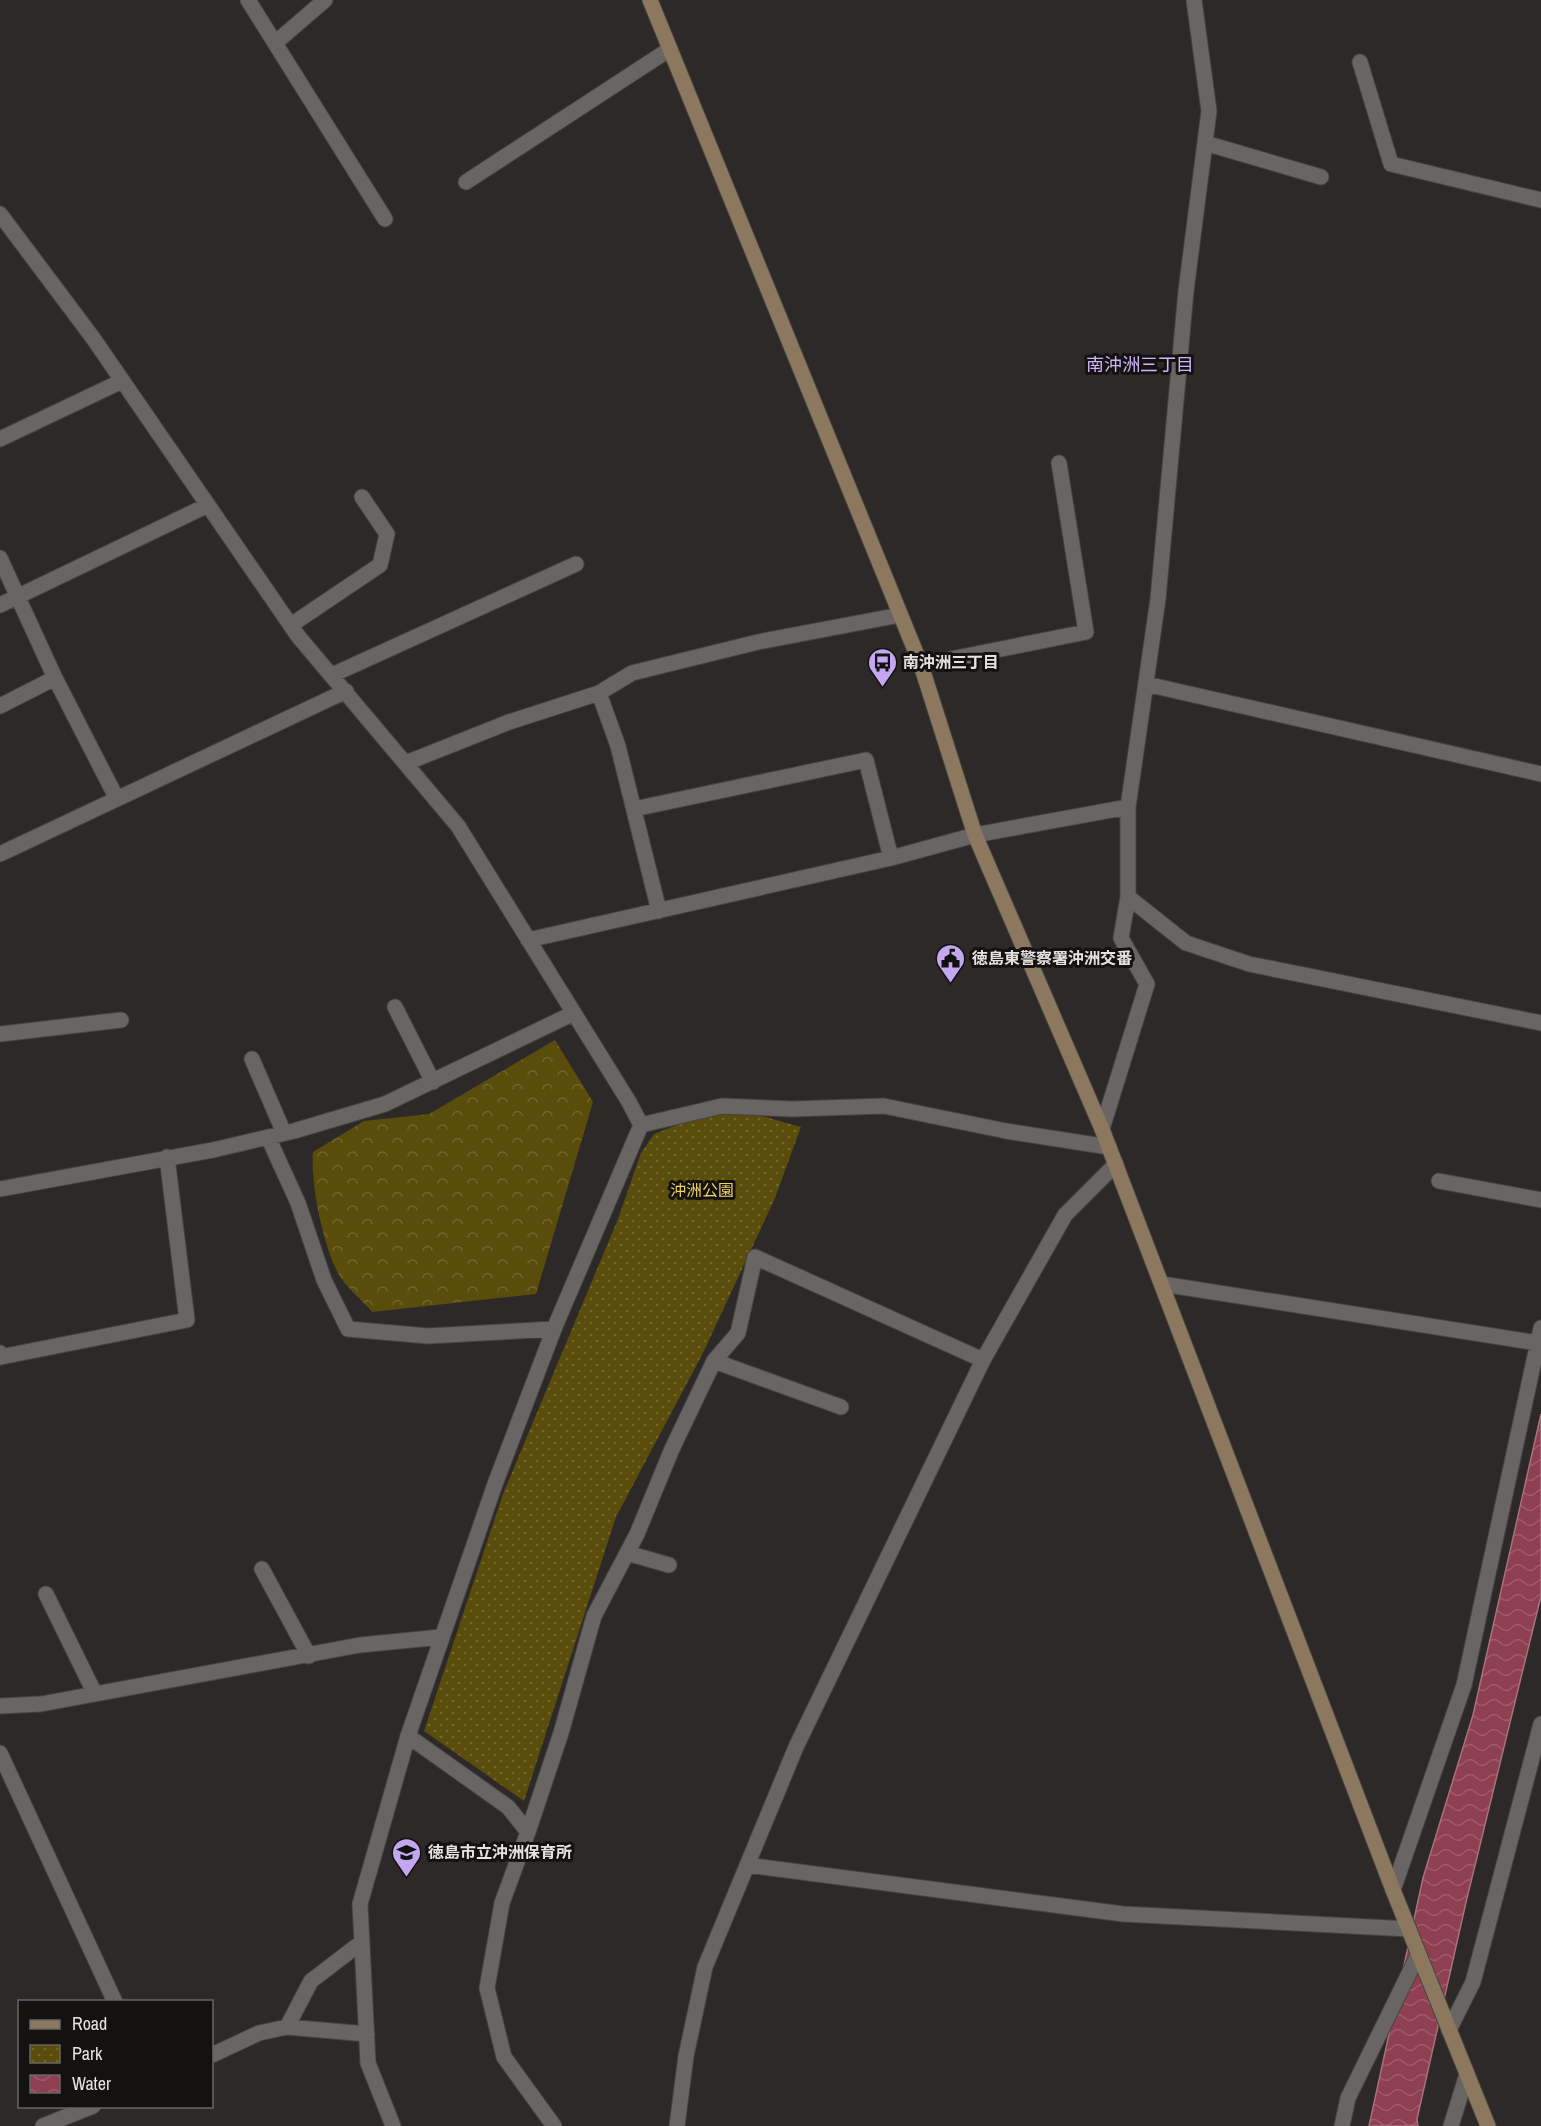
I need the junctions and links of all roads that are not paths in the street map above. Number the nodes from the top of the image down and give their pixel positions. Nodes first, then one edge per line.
1 (248, 0) edge
2 (325, 0) edge
3 (650, 0) edge
4 (1194, 0) edge
5 (275, 43) junction
6 (670, 49) junction
7 (1360, 62) dead end
8 (1205, 143) junction
9 (1321, 177) dead end
10 (466, 182) dead end
11 (1541, 200) edge
12 (0, 214) edge
13 (386, 219) dead end
14 (122, 381) junction
15 (0, 439) edge
16 (1059, 463) dead end
17 (362, 497) dead end
18 (208, 505) junction
19 (0, 558) edge
20 (576, 564) dead end
21 (18, 596) junction
22 (0, 605) edge
23 (900, 615) junction
24 (291, 625) junction
25 (921, 665) junction
26 (332, 675) junction
27 (55, 678) junction
28 (1146, 684) junction
29 (346, 691) junction
30 (599, 693) junction
31 (0, 706) edge
32 (406, 763) junction
33 (1541, 774) edge
34 (117, 799) junction
35 (1128, 807) junction
36 (634, 809) junction
37 (975, 834) junction
38 (0, 854) edge
39 (891, 858) junction
40 (1128, 897) junction
41 (659, 911) junction
42 (528, 940) junction
43 (395, 1007) dead end
44 (574, 1013) junction
45 (121, 1020) dead end
46 (1541, 1023) edge
47 (0, 1034) edge
48 (252, 1059) dead end
49 (433, 1082) junction
50 (641, 1125) junction
51 (1102, 1129) junction
52 (284, 1133) junction
53 (268, 1137) junction
54 (1109, 1147) junction
55 (166, 1158) junction
56 (1116, 1164) junction
57 (1439, 1181) dead end
58 (0, 1189) edge
59 (1541, 1200) edge
60 (1162, 1284) junction
61 (554, 1329) junction
62 (1539, 1335) edge
63 (0, 1356) edge
64 (983, 1360) junction
65 (714, 1361) junction
66 (841, 1407) dead end
67 (627, 1553) junction
68 (669, 1565) dead end
69 (262, 1569) dead end
70 (46, 1594) dead end
71 (441, 1637) junction
72 (309, 1656) junction
73 (95, 1694) junction
74 (0, 1706) edge
75 (1541, 1724) edge
76 (408, 1736) junction
77 (0, 1753) edge
78 (528, 1832) junction
79 (747, 1866) junction
80 (1393, 1890) junction
81 (1409, 1929) junction
82 (362, 1942) junction
83 (1419, 1955) junction
84 (116, 2000) edge
85 (286, 2027) junction
86 (1449, 2030) junction
87 (366, 2034) junction
88 (213, 2055) edge
89 (1467, 2074) junction
90 (88, 2108) edge
91 (43, 2126) edge
92 (393, 2126) edge
93 (554, 2126) edge
94 (678, 2126) edge
95 (1342, 2126) edge
96 (1450, 2126) edge
97 (1488, 2126) edge

1 - 5 street
2 - 5 street
3 - 6 street
4 - 8 street
5 - 13 street
6 - 10 street
6 - 23 street
7 - 11 street
8 - 9 street
8 - 28 street
12 - 14 street
14 - 15 street
14 - 18 street
16 - 25 street
17 - 24 street
18 - 21 street
18 - 24 street
19 - 21 street
20 - 26 street
21 - 22 street
21 - 27 street
23 - 25 street
23 - 30 street
24 - 26 street
25 - 37 street
26 - 29 street
27 - 31 street
27 - 34 street
28 - 33 street
28 - 35 street
29 - 32 street
29 - 34 street
30 - 32 street
30 - 36 street
32 - 42 street
34 - 38 street
35 - 37 street
35 - 40 street
36 - 39 street
36 - 41 street
37 - 39 street
37 - 51 street
39 - 41 street
40 - 46 street
40 - 51 street
41 - 42 street
42 - 44 street
43 - 49 street
44 - 49 street
44 - 50 street
45 - 47 street
48 - 52 street
49 - 52 street
50 - 54 street
50 - 61 street
51 - 54 street
52 - 53 street
53 - 55 street
53 - 61 street
54 - 56 street
55 - 58 street
55 - 63 street
56 - 60 street
56 - 64 street
57 - 59 street
60 - 62 street
60 - 80 street
61 - 71 street
62 - 80 street
64 - 65 street
64 - 79 street
65 - 66 street
65 - 67 street
67 - 68 street
67 - 78 street
69 - 72 street
70 - 73 street
71 - 72 street
71 - 76 street
72 - 73 street
73 - 74 street
75 - 86 street
76 - 78 street
76 - 82 street
77 - 84 street
78 - 93 street
79 - 81 street
79 - 94 street
80 - 81 street
81 - 83 street
82 - 85 street
82 - 87 street
83 - 86 street
83 - 95 street
85 - 87 street
85 - 88 street
86 - 89 street
87 - 92 street
89 - 96 street
89 - 97 street
90 - 91 street

